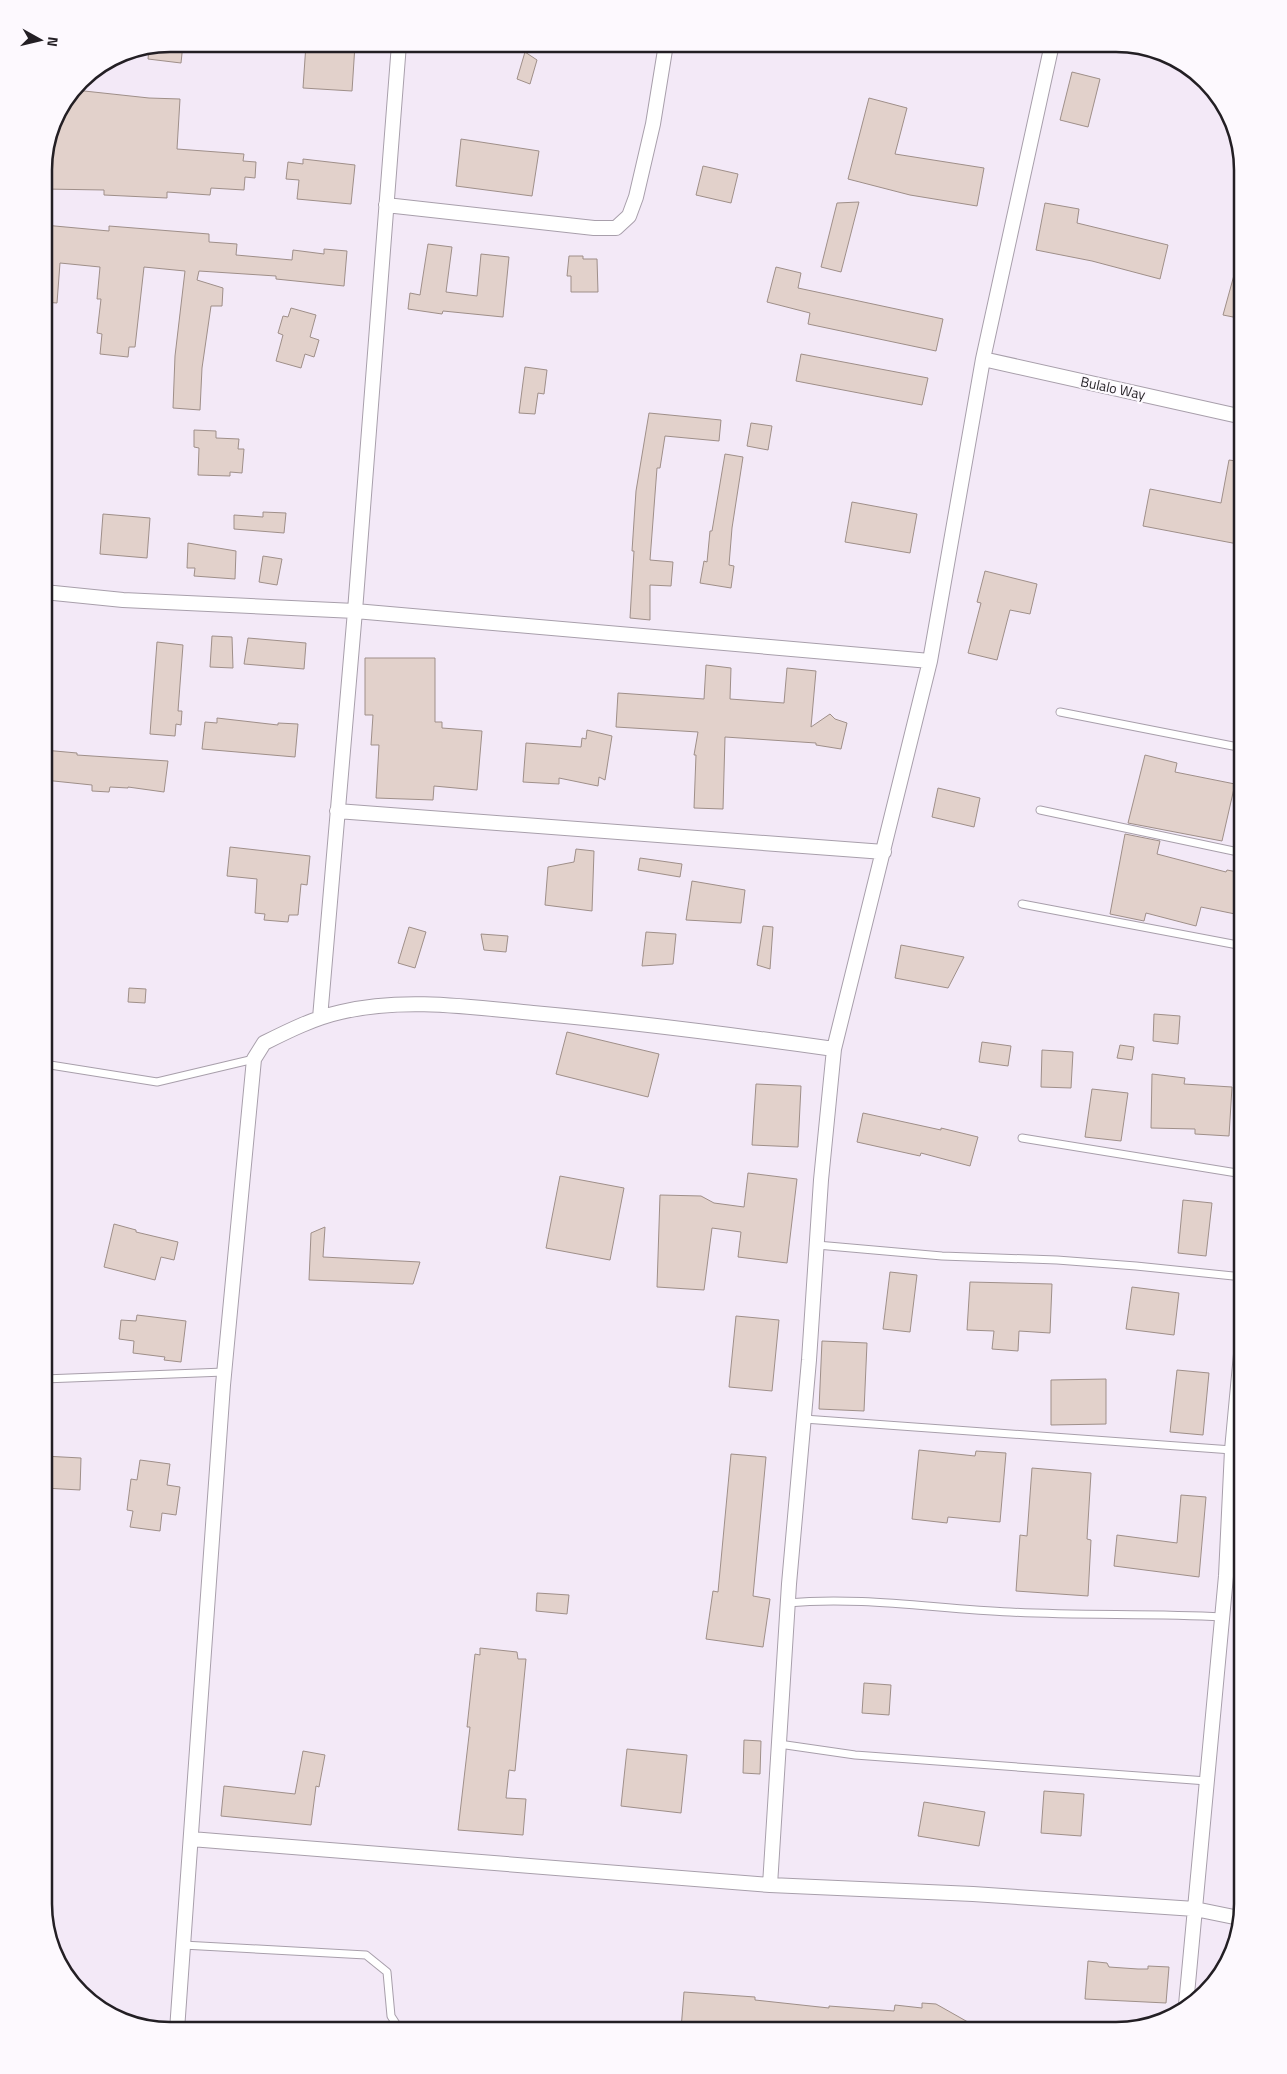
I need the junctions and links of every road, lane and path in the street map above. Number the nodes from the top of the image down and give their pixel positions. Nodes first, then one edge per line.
1 (398, 52) edge
2 (665, 53) edge
3 (1050, 53) edge
4 (386, 205) junction
5 (983, 359) junction
6 (1234, 415) edge
7 (53, 593) edge
8 (355, 611) junction
9 (930, 661) junction
10 (1060, 712) dead end
11 (1234, 746) edge
12 (1040, 810) dead end
13 (338, 811) junction
14 (1234, 851) edge
15 (884, 852) junction
16 (1022, 904) dead end
17 (1234, 944) edge
18 (320, 1018) junction
19 (834, 1049) junction
20 (254, 1058) junction
21 (52, 1065) edge
22 (1022, 1138) dead end
23 (1234, 1173) edge
24 (816, 1245) junction
25 (1234, 1276) edge
26 (224, 1372) junction
27 (52, 1379) edge
28 (804, 1419) junction
29 (1234, 1429) edge
30 (1232, 1450) junction
31 (1229, 1501) junction
32 (1234, 1501) edge
33 (787, 1603) junction
34 (1222, 1618) junction
35 (779, 1744) junction
36 (1207, 1781) junction
37 (191, 1839) junction
38 (770, 1885) junction
39 (1195, 1909) junction
40 (1233, 1917) edge
41 (183, 1945) junction
42 (1187, 1998) edge
43 (178, 2021) edge
44 (394, 2021) edge

1 - 4 street
2 - 4 street
3 - 5 street
4 - 8 street
5 - 6 street, Bulalo Way
5 - 9 street
7 - 8 street
8 - 9 street
8 - 13 street
9 - 15 street
10 - 11 lane
12 - 14 lane
13 - 15 street
13 - 18 street
15 - 19 street
16 - 17 lane
18 - 19 street
18 - 20 street
19 - 24 street
20 - 21 lane
20 - 26 street
22 - 23 lane
24 - 25 lane
24 - 28 street
26 - 27 lane
26 - 37 street
28 - 30 lane
28 - 33 street
29 - 30 street
30 - 31 street
31 - 32 street
31 - 34 street
33 - 34 lane
33 - 35 street
34 - 36 street
35 - 36 lane
35 - 38 street
36 - 39 street
37 - 38 street
37 - 41 street
38 - 39 street
39 - 40 street
39 - 42 street
41 - 43 street
41 - 44 lane

